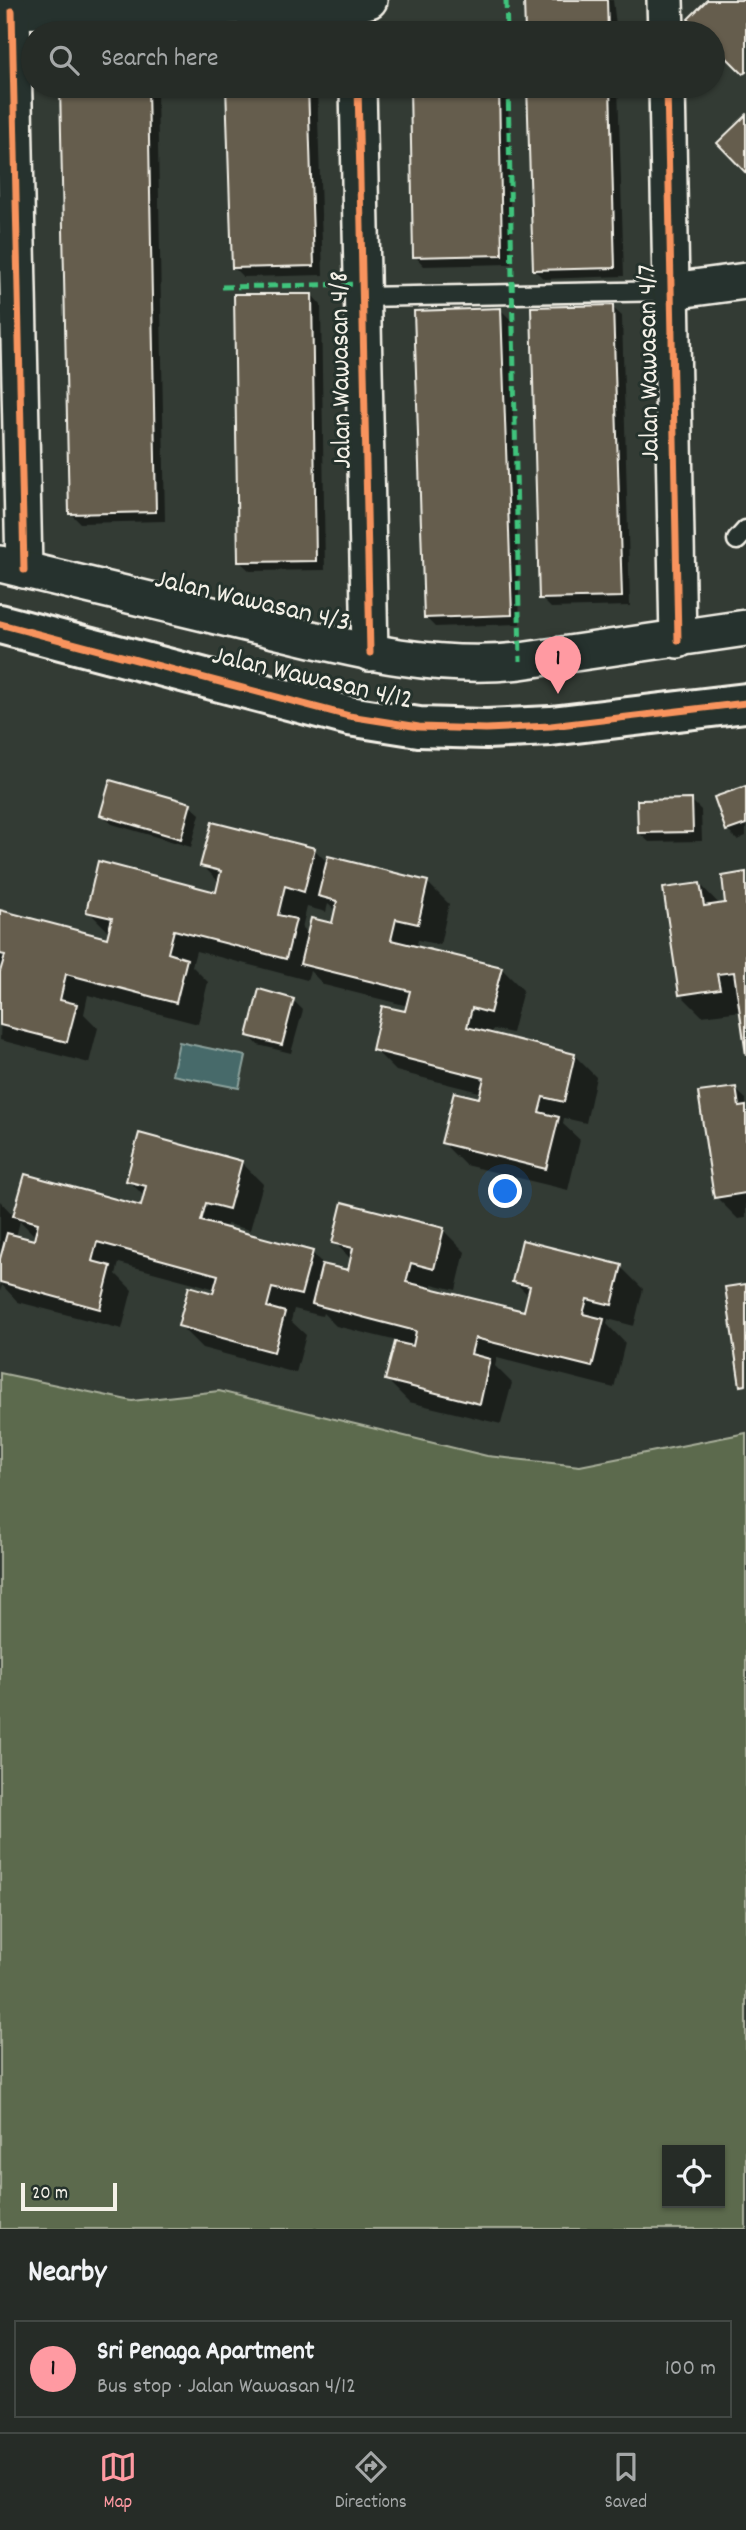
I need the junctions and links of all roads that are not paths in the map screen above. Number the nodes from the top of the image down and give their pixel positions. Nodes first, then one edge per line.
1 (665, 0) edge
2 (6, 11) edge
3 (361, 12) edge
4 (666, 21) edge
5 (358, 98) edge
6 (667, 98) edge
7 (746, 281) edge
8 (671, 291) junction
9 (362, 297) junction
10 (12, 567) edge
11 (0, 624) edge
12 (746, 628) edge
13 (678, 640) junction
14 (369, 653) junction
15 (746, 703) edge

1 - 4 street
2 - 3 street
2 - 10 street
5 - 9 street, Jalan Wawasan 4/8
6 - 8 street, Jalan Wawasan 4/7
7 - 8 street
8 - 9 lane
8 - 13 street, Jalan Wawasan 4/7
9 - 14 street, Jalan Wawasan 4/8
10 - 14 street, Jalan Wawasan 4/3
11 - 15 street, Jalan Wawasan 4/12
12 - 13 street, Jalan Wawasan 4/3
13 - 14 street, Jalan Wawasan 4/3

